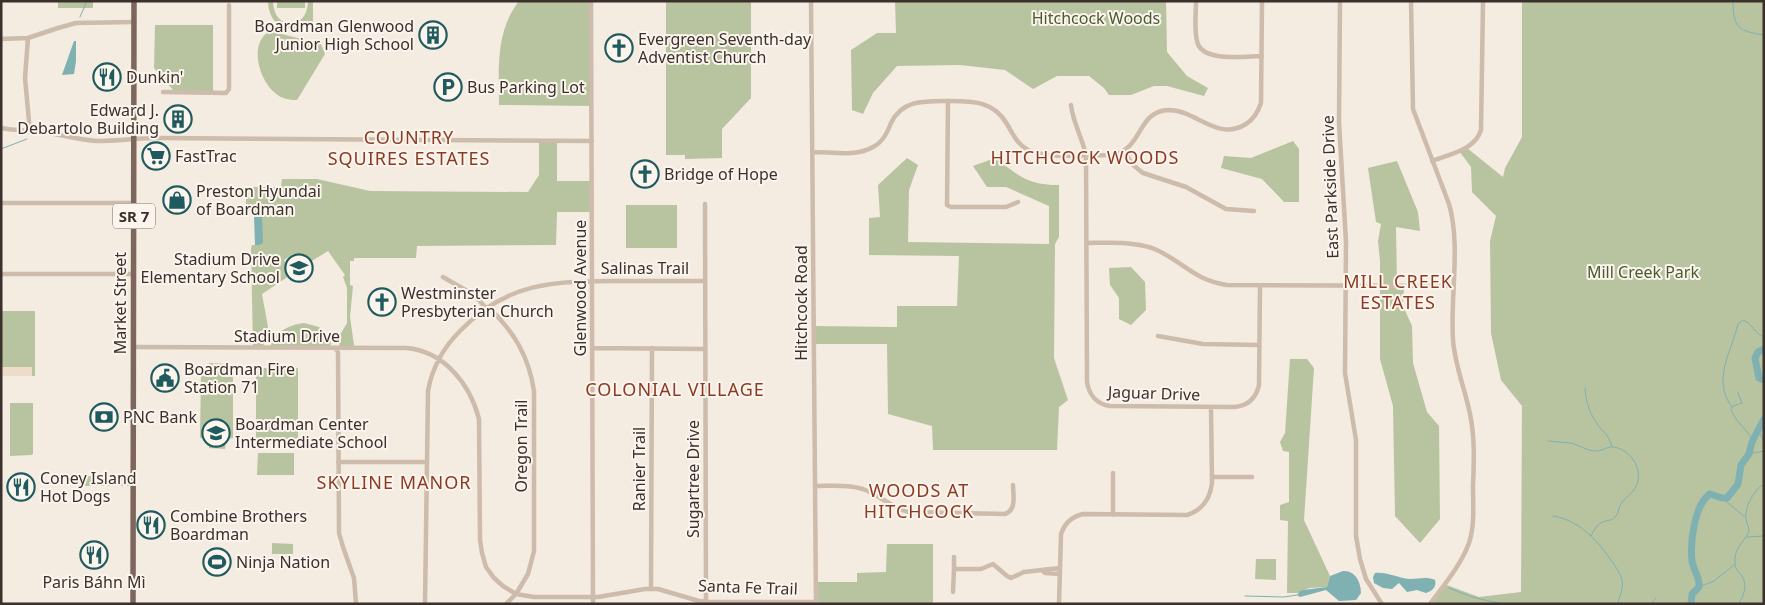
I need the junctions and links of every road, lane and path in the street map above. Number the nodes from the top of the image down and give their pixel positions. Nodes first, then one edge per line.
1 (134, 1) edge
2 (591, 1) edge
3 (811, 1) edge
4 (1196, 1) edge
5 (1262, 1) edge
6 (1340, 1) edge
7 (1412, 1) edge
8 (1482, 1) edge
9 (229, 5) dead end
10 (134, 22) junction
11 (1, 38) edge
12 (28, 38) junction
13 (1262, 56) junction
14 (163, 92) dead end
15 (948, 101) junction
16 (1071, 105) dead end
17 (1, 128) edge
18 (30, 132) junction
19 (134, 139) junction
20 (592, 141) junction
21 (813, 152) junction
22 (1124, 152) junction
23 (1086, 155) junction
24 (1432, 161) junction
25 (1018, 202) dead end
26 (1, 203) edge
27 (133, 203) junction
28 (705, 204) dead end
29 (1254, 211) dead end
30 (1086, 243) junction
31 (1, 274) edge
32 (133, 274) junction
33 (443, 277) dead end
34 (592, 281) junction
35 (706, 281) junction
36 (1346, 285) junction
37 (1260, 286) junction
38 (1453, 286) junction
39 (487, 308) junction
40 (1158, 336) dead end
41 (1259, 345) junction
42 (134, 347) junction
43 (335, 348) junction
44 (592, 348) junction
45 (652, 348) junction
46 (705, 349) junction
47 (438, 360) junction
48 (1211, 407) junction
49 (338, 462) junction
50 (427, 462) junction
51 (1113, 473) dead end
52 (1212, 477) junction
53 (1252, 477) dead end
54 (1013, 485) dead end
55 (815, 486) junction
56 (1113, 514) junction
57 (954, 558) dead end
58 (954, 569) junction
59 (1060, 571) junction
60 (652, 589) junction
61 (953, 592) dead end
62 (516, 594) junction
63 (592, 597) junction
64 (706, 603) edge
65 (816, 603) edge
66 (133, 604) edge
67 (356, 604) edge
68 (425, 604) edge
69 (506, 604) edge
70 (592, 604) edge
71 (1059, 604) edge
72 (1382, 604) edge
73 (1430, 604) edge

1 - 10 main road, Market Street / SR 7
2 - 20 street, Glenwood Avenue
3 - 21 street, Hitchcock Road
4 - 13 street
5 - 13 street
6 - 36 street, East Parkside Drive
7 - 24 street
8 - 24 street
9 - 14 street
10 - 12 street
10 - 19 main road, Market Street / SR 7
11 - 12 street
12 - 18 street
13 - 22 street
15 - 21 street
15 - 23 street
15 - 25 street
16 - 23 street, Jaguar Drive
17 - 18 street
18 - 19 street
19 - 20 street
19 - 27 main road, Market Street / SR 7
20 - 34 street, Glenwood Avenue
21 - 55 street, Hitchcock Road
22 - 23 street
22 - 29 street
23 - 30 street, Jaguar Drive
24 - 38 street
26 - 27 street
27 - 32 main road, Market Street / SR 7
28 - 35 street, Sugartree Drive
30 - 37 street
30 - 48 street, Jaguar Drive
31 - 32 street
32 - 42 main road, Market Street / SR 7
33 - 39 street, Oregon Trail
34 - 35 street, Salinas Trail
34 - 39 street, Salinas Trail
34 - 44 street, Glenwood Avenue
35 - 46 street, Sugartree Drive
36 - 37 street
36 - 38 street
36 - 72 street, East Parkside Drive
37 - 41 street, Jaguar Drive
38 - 73 street
39 - 47 street, Salinas Trail
39 - 62 street, Oregon Trail
40 - 41 street
41 - 48 street, Jaguar Drive
42 - 43 street, Stadium Drive
42 - 66 main road, Market Street / SR 7
43 - 47 street, Stadium Drive
43 - 49 street
44 - 45 street
44 - 63 street, Glenwood Avenue
45 - 46 street
45 - 60 street, Ranier Trail
46 - 64 street, Sugartree Drive
47 - 50 street, Salinas Trail
47 - 62 street, Stadium Drive
48 - 52 street
49 - 50 street
49 - 67 street
50 - 68 street, Salinas Trail
51 - 56 street
52 - 53 street
52 - 56 street
54 - 55 street
55 - 65 street, Hitchcock Road
56 - 59 street
57 - 58 street
58 - 59 street
58 - 61 street
59 - 71 street
60 - 63 street, Santa Fe Trail
60 - 64 street, Santa Fe Trail
62 - 63 street, Santa Fe Trail
62 - 69 street
63 - 70 street, Glenwood Avenue
64 - 65 street, Santa Fe Trail

